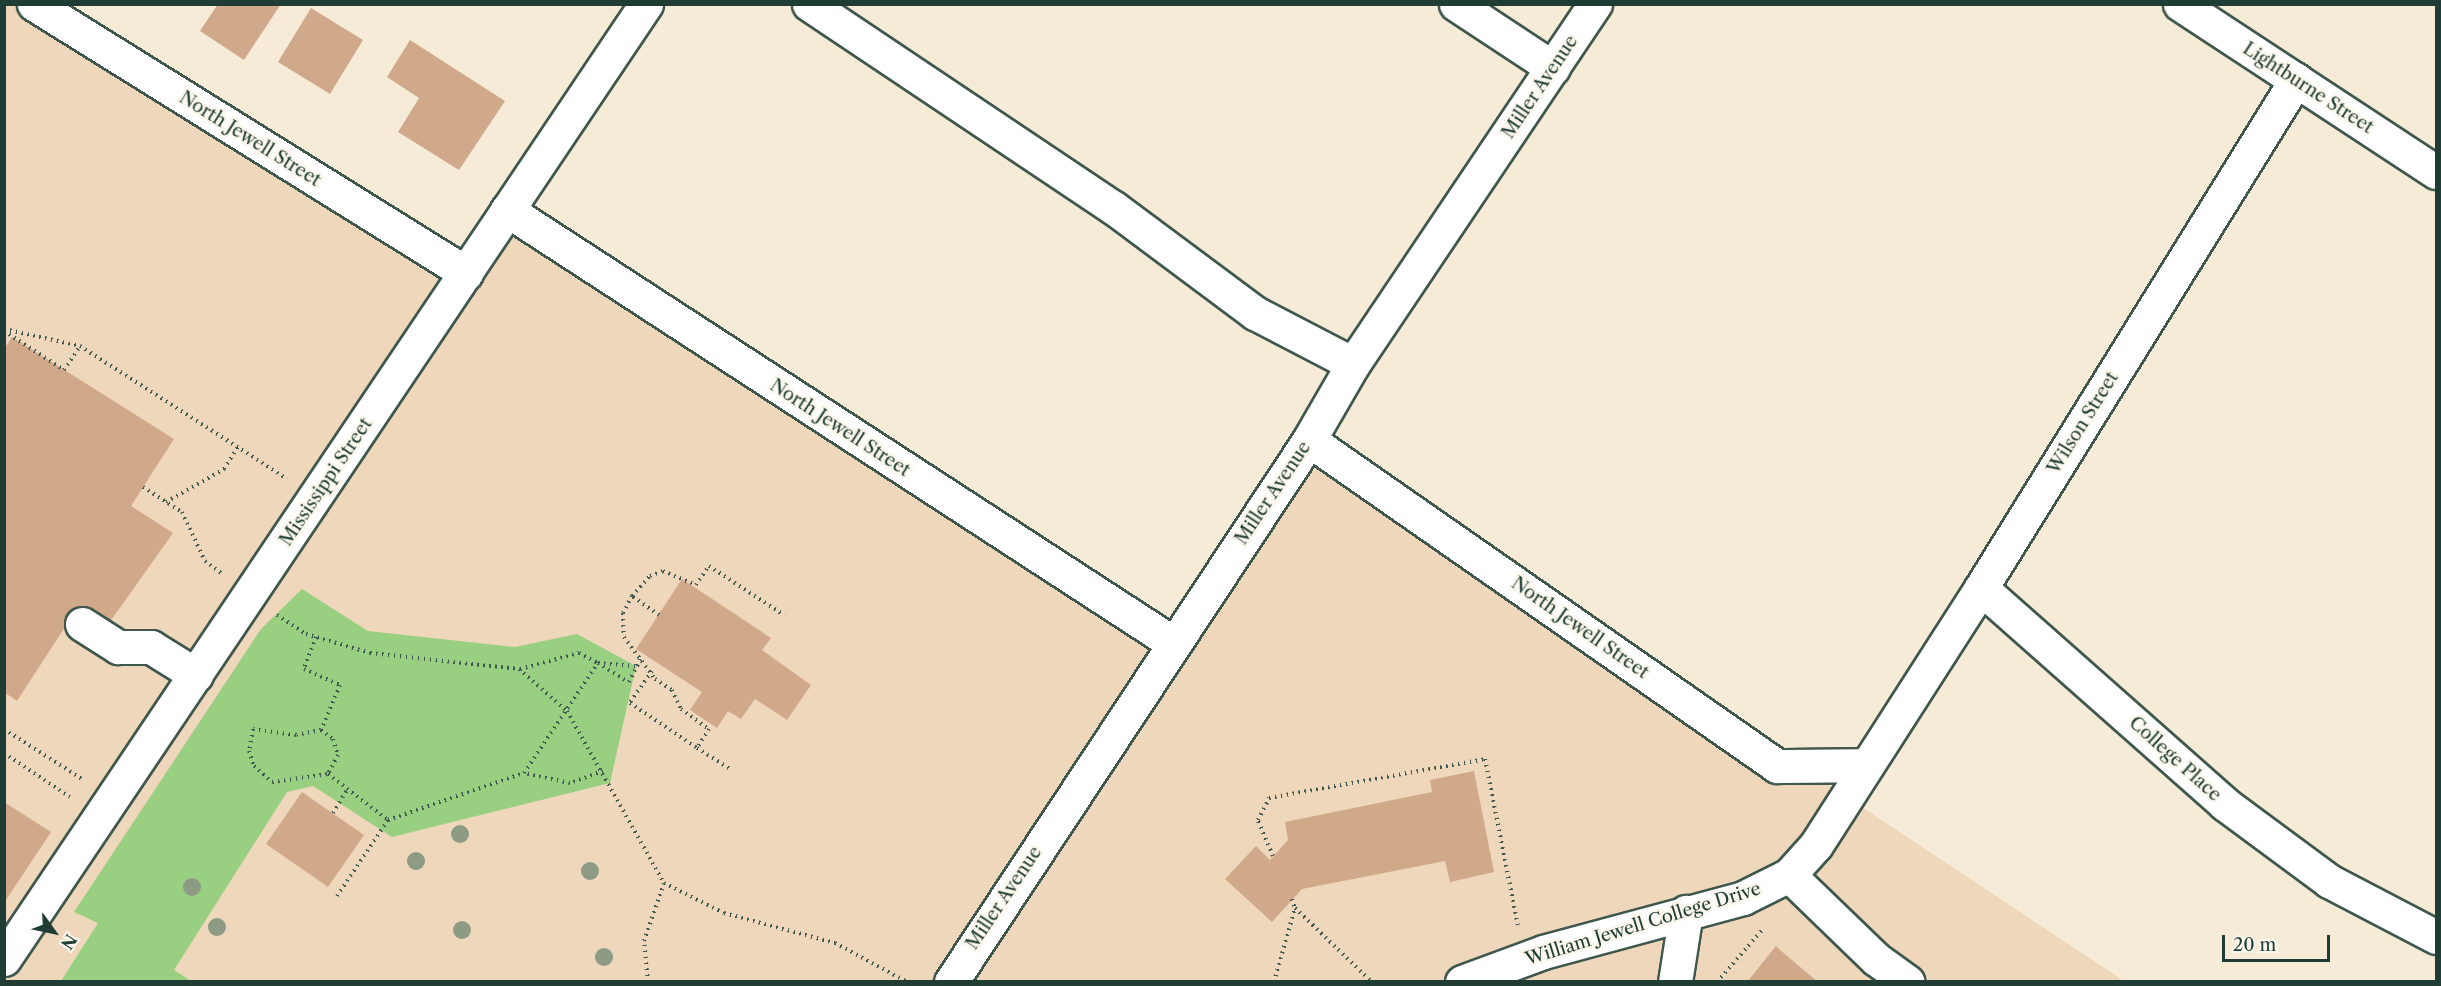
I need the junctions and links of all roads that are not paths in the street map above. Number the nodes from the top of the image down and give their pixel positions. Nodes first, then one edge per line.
1 (34, 4) edge
2 (646, 4) edge
3 (809, 4) edge
4 (1456, 4) edge
5 (1595, 4) edge
6 (2180, 4) edge
7 (1553, 68) junction
8 (2296, 80) junction
9 (2436, 172) edge
10 (507, 210) junction
11 (466, 273) junction
12 (1353, 364) junction
13 (1309, 440) junction
14 (1981, 588) junction
15 (82, 624) dead end
16 (1173, 643) junction
17 (196, 675) junction
18 (1866, 765) junction
19 (1789, 875) junction
20 (1686, 912) junction
21 (2436, 938) edge
22 (4, 959) edge
23 (951, 981) edge
24 (1462, 981) edge
25 (1675, 981) edge
26 (1908, 981) edge

1 - 11 street, North Jewell Street
2 - 10 street, Mississippi Street
3 - 12 street
4 - 7 street
5 - 7 street, Miller Avenue
6 - 8 street, Lightburne Street
7 - 12 street, Miller Avenue
8 - 9 street, Lightburne Street
8 - 14 street, Wilson Street
10 - 11 street, Mississippi Street
10 - 16 street, North Jewell Street
11 - 17 street, Mississippi Street
12 - 13 street, Miller Avenue
13 - 16 street, Miller Avenue
13 - 18 street, North Jewell Street
14 - 18 street, Wilson Street
14 - 21 street, College Place
15 - 17 street
16 - 23 street, Miller Avenue
17 - 22 street, Mississippi Street
18 - 19 street, William Jewell College Drive
19 - 20 street, William Jewell College Drive
19 - 26 street
20 - 24 street, William Jewell College Drive
20 - 25 street

